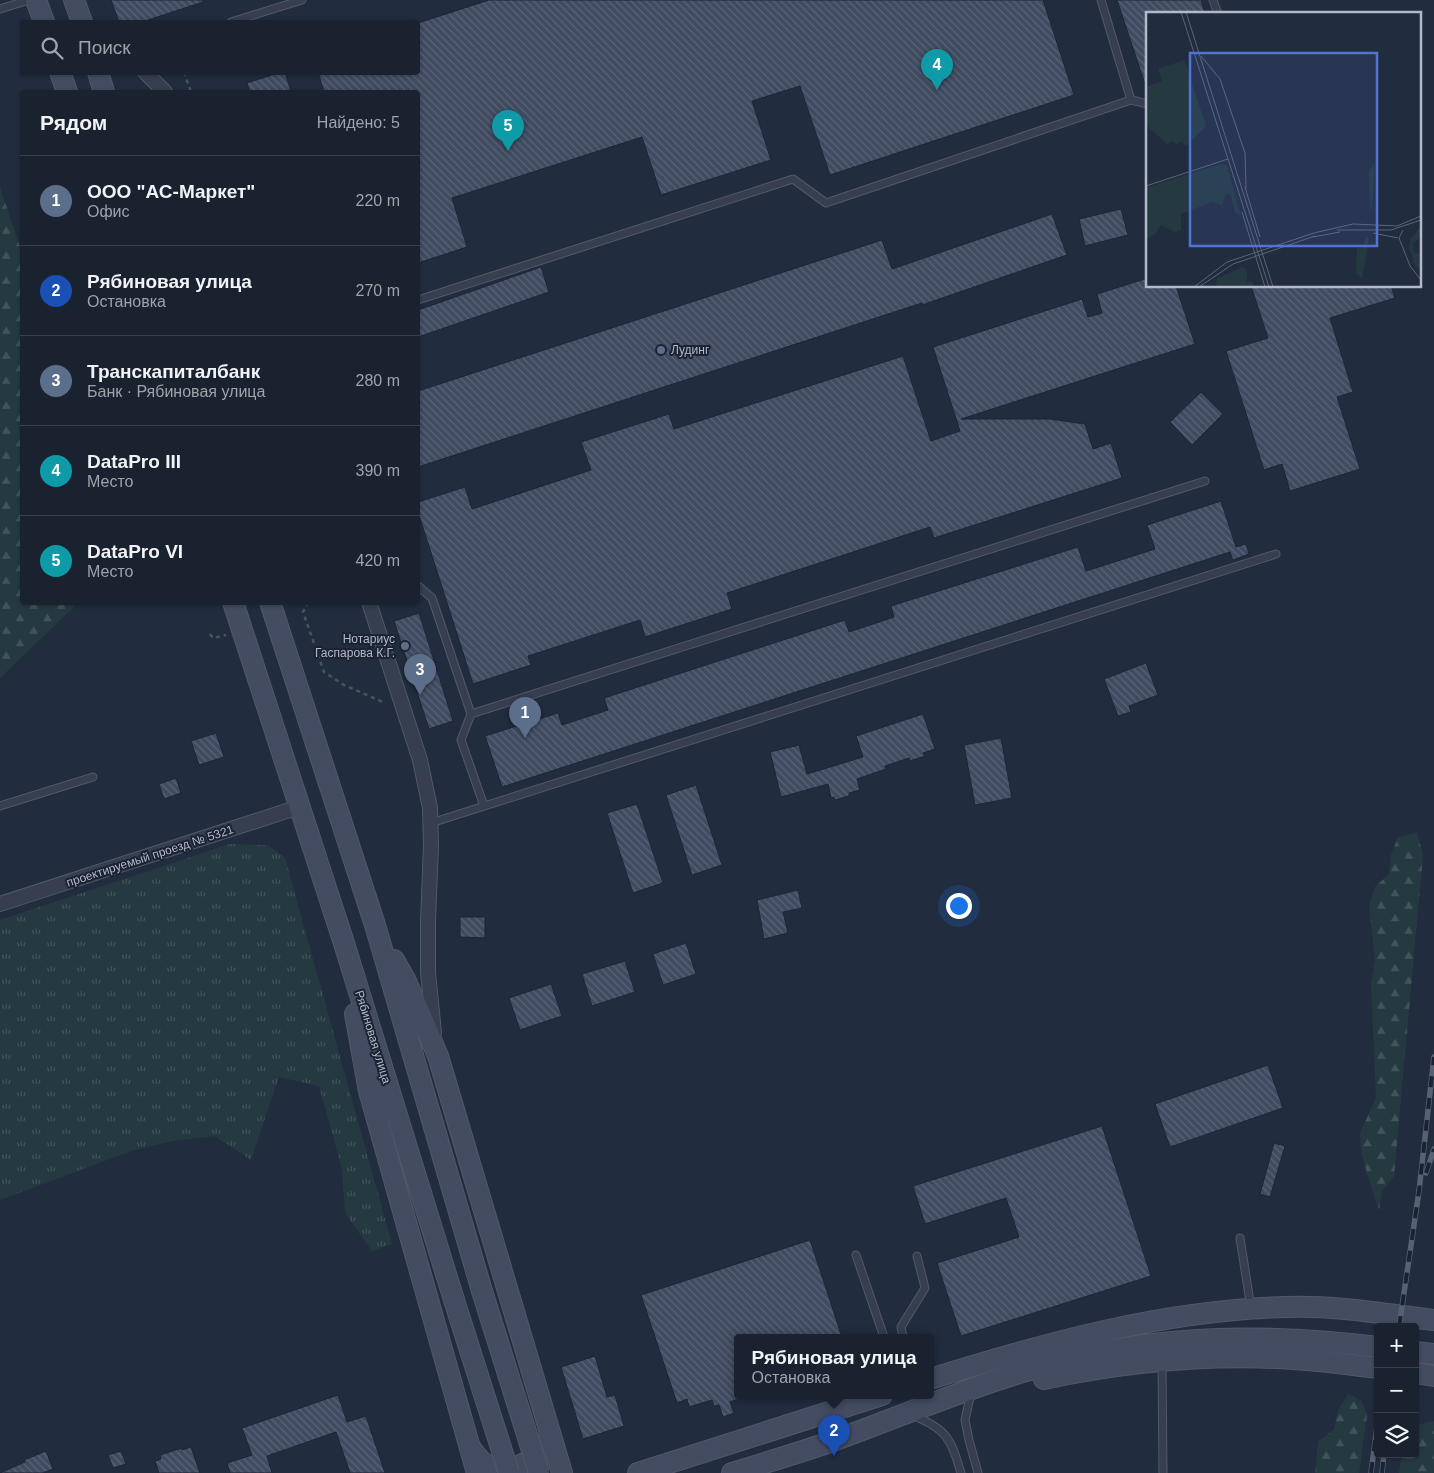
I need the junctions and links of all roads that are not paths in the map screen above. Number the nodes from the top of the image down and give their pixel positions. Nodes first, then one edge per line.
1 (29, 0) edge
2 (36, 0) edge
3 (302, 0) edge
4 (1101, 0) edge
5 (1213, 0) edge
6 (0, 9) edge
7 (1217, 12) edge
8 (43, 20) edge
9 (237, 20) edge
10 (61, 75) edge
11 (99, 75) edge
12 (148, 75) edge
13 (158, 75) edge
14 (65, 90) edge
15 (103, 90) edge
16 (163, 90) edge
17 (164, 90) edge
18 (1131, 100) junction
19 (1146, 104) edge
20 (420, 299) edge
21 (1205, 481) dead end
22 (1276, 554) dead end
23 (420, 588) edge
24 (234, 605) edge
25 (271, 605) edge
26 (370, 605) edge
27 (471, 714) junction
28 (93, 777) dead end
29 (0, 806) edge
30 (484, 806) junction
31 (300, 807) junction
32 (431, 824) junction
33 (0, 904) edge
34 (375, 925) junction
35 (343, 940) junction
36 (438, 1056) junction
37 (1240, 1238) dead end
38 (856, 1255) dead end
39 (917, 1256) dead end
40 (1251, 1308) junction
41 (1434, 1320) edge
42 (883, 1334) edge
43 (902, 1334) edge
44 (1088, 1335) junction
45 (1374, 1335) edge
46 (1419, 1339) edge
47 (1434, 1341) edge
48 (1374, 1347) edge
49 (1419, 1352) edge
50 (1434, 1354) edge
51 (1162, 1361) junction
52 (1374, 1368) edge
53 (1419, 1373) edge
54 (1434, 1375) edge
55 (934, 1378) edge
56 (970, 1397) junction
57 (869, 1399) edge
58 (910, 1414) junction
59 (545, 1418) junction
60 (880, 1423) junction
61 (468, 1445) junction
62 (477, 1473) edge
63 (508, 1473) edge
64 (539, 1473) edge
65 (562, 1473) edge
66 (638, 1473) edge
67 (732, 1473) edge
68 (961, 1473) edge
69 (978, 1473) edge
70 (1163, 1473) edge

1 - 6 lane
2 - 8 main road
3 - 9 lane
4 - 18 lane
5 - 7 lane
10 - 14 main road
11 - 15 main road
12 - 16 street
13 - 17 lane
18 - 19 lane
18 - 20 lane
21 - 27 lane
22 - 30 lane
23 - 27 lane
24 - 31 main road, Рябиновая улица
25 - 34 main road
26 - 32 street
27 - 30 lane
28 - 29 lane
30 - 32 lane
31 - 33 street, проектируемый проезд № 5321
31 - 35 main road, Рябиновая улица
32 - 36 street
34 - 36 main road
34 - 64 main road, bridge
35 - 61 main road
35 - 63 main road, Рябиновая улица, bridge
36 - 59 main road
37 - 40 lane
38 - 42 lane
39 - 43 lane
40 - 41 main road
40 - 44 main road
44 - 45 main road
44 - 55 main road
46 - 47 main road
48 - 60 main road
49 - 50 main road
51 - 52 main road
51 - 56 main road
51 - 70 lane
53 - 54 main road
56 - 58 main road
56 - 69 lane
57 - 66 main road
58 - 60 main road
58 - 68 lane
59 - 61 main road
59 - 65 main road
60 - 67 main road
61 - 62 main road

